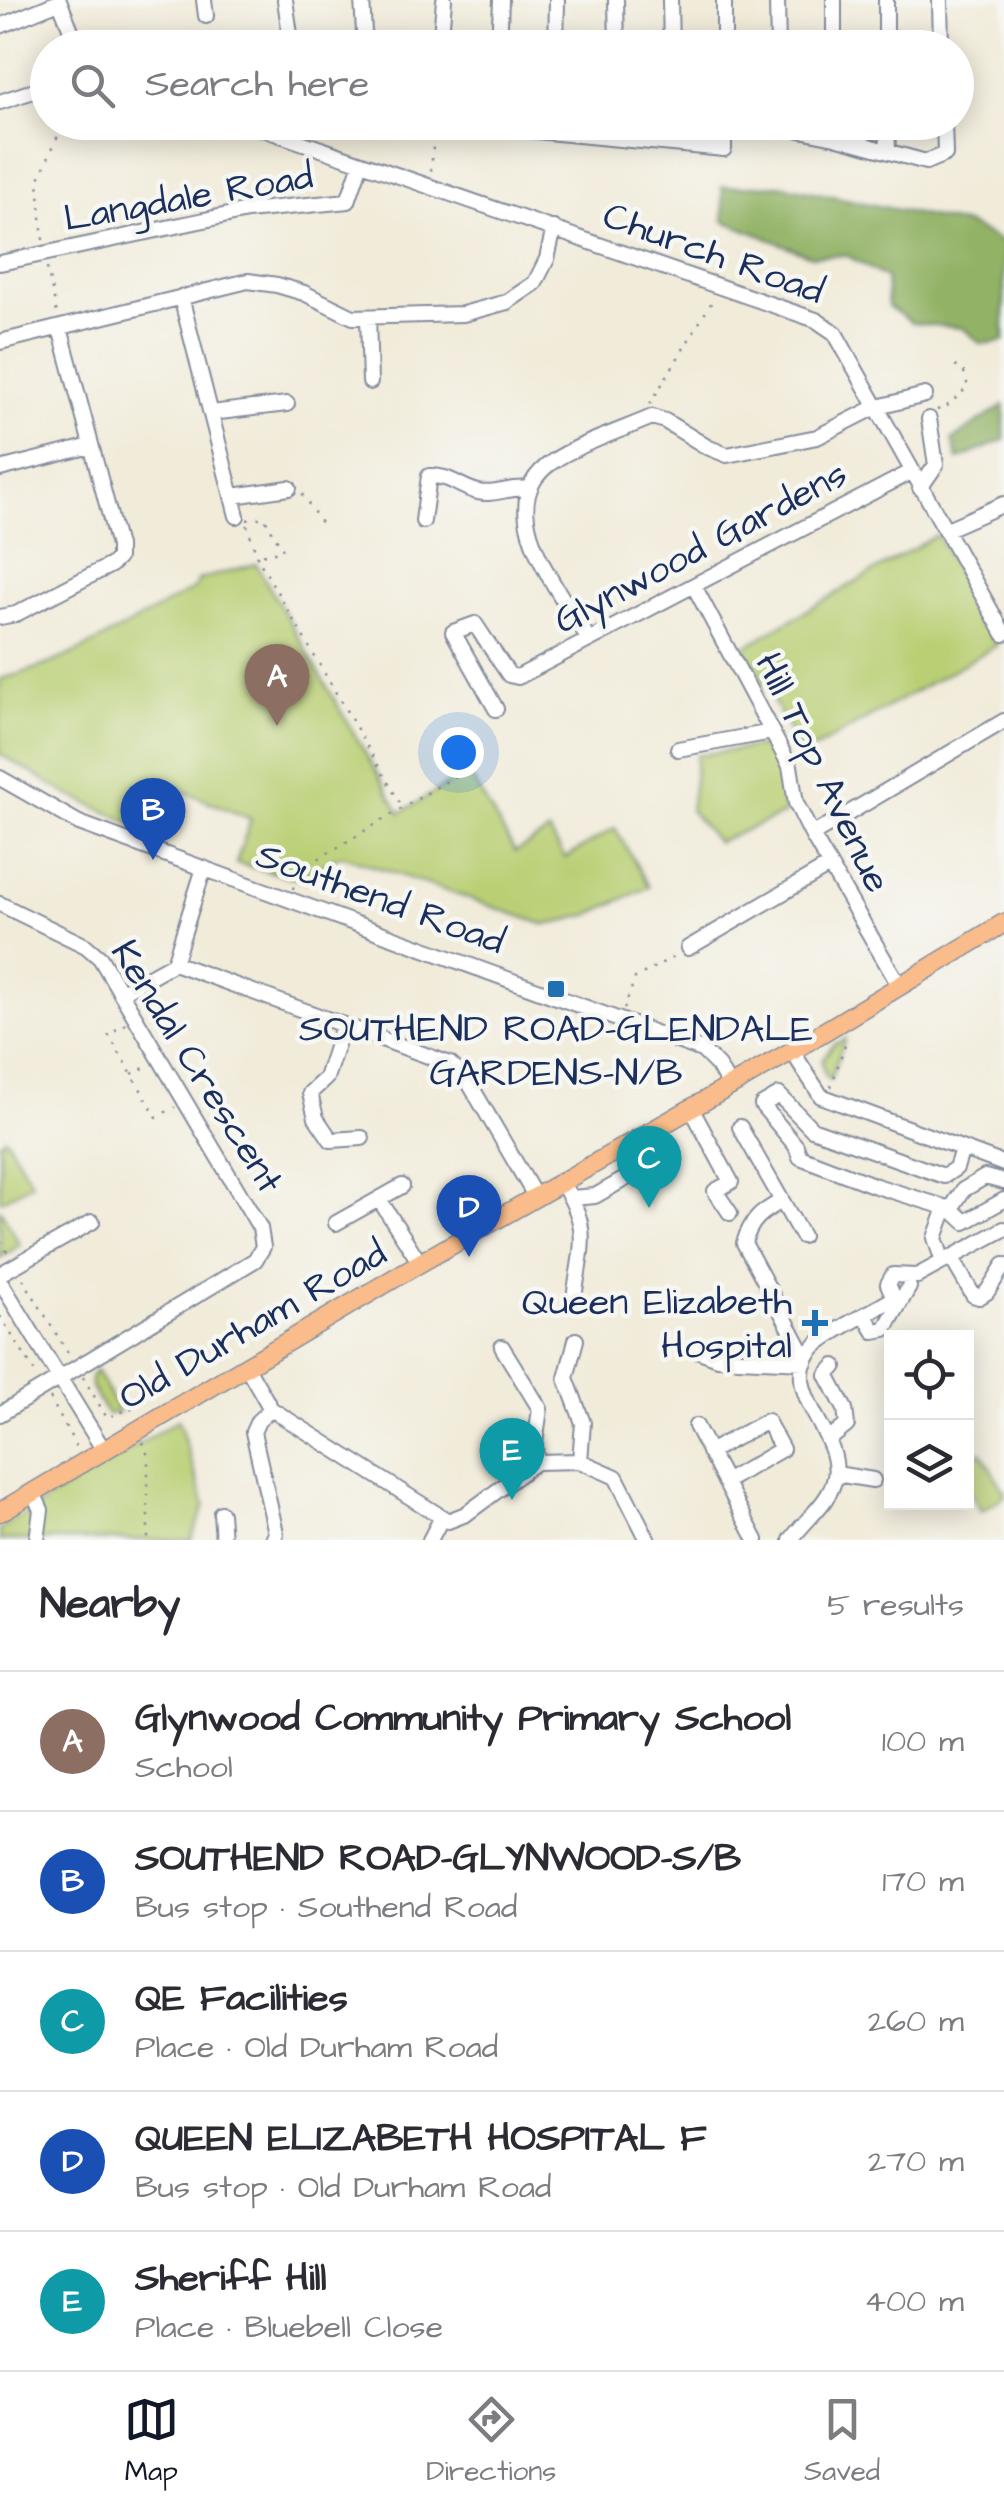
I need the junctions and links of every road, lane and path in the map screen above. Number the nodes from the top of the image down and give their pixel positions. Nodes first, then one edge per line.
1 (285, 0) edge
2 (362, 0) edge
3 (444, 0) edge
4 (501, 0) edge
5 (557, 0) edge
6 (616, 0) edge
7 (670, 0) edge
8 (724, 0) edge
9 (776, 0) edge
10 (834, 0) edge
11 (886, 0) edge
12 (940, 0) edge
13 (59, 1) edge
14 (0, 26) edge
15 (71, 30) edge
16 (289, 30) edge
17 (364, 30) edge
18 (442, 30) edge
19 (500, 30) edge
20 (556, 30) edge
21 (617, 30) edge
22 (671, 30) edge
23 (724, 30) edge
24 (777, 30) edge
25 (834, 30) edge
26 (886, 30) edge
27 (941, 30) edge
28 (30, 92) edge
29 (0, 102) edge
30 (56, 140) edge
31 (295, 140) edge
32 (433, 140) edge
33 (618, 140) edge
34 (673, 140) edge
35 (724, 140) edge
36 (862, 140) edge
37 (888, 140) edge
38 (944, 140) edge
39 (673, 144) junction
40 (888, 150) junction
41 (361, 163) junction
42 (429, 185) junction
43 (554, 228) junction
44 (44, 253) junction
45 (0, 263) edge
46 (721, 286) junction
47 (181, 297) junction
48 (368, 317) junction
49 (60, 328) junction
50 (0, 342) edge
51 (953, 364) dead end
52 (370, 382) dead end
53 (924, 395) dead end
54 (287, 404) dead end
55 (874, 408) junction
56 (212, 413) junction
57 (929, 419) joint
58 (639, 423) junction
59 (91, 446) junction
60 (0, 470) edge
61 (911, 472) junction
62 (290, 488) joint
63 (920, 488) junction
64 (528, 489) junction
65 (233, 496) junction
66 (1004, 504) edge
67 (241, 518) junction
68 (423, 520) dead end
69 (323, 526) dead end
70 (945, 530) junction
71 (257, 556) junction
72 (694, 586) junction
73 (998, 611) edge
74 (0, 617) edge
75 (1004, 634) edge
76 (589, 640) junction
77 (496, 710) dead end
78 (1004, 721) edge
79 (772, 732) junction
80 (678, 750) dead end
81 (470, 767) dead end
82 (0, 778) edge
83 (403, 808) junction
84 (812, 834) junction
85 (829, 866) junction
86 (204, 868) junction
87 (292, 899) junction
88 (4, 906) edge
89 (1004, 923) edge
90 (0, 924) edge
91 (688, 948) joint
92 (174, 962) junction
93 (899, 986) junction
94 (122, 992) junction
95 (136, 1018) junction
96 (620, 1020) junction
97 (343, 1026) junction
98 (849, 1033) dead end
99 (792, 1050) junction
100 (160, 1058) junction
101 (132, 1074) junction
102 (730, 1087) junction
103 (827, 1098) junction
104 (185, 1101) junction
105 (692, 1108) junction
106 (807, 1124) junction
107 (740, 1127) dead end
108 (362, 1138) dead end
109 (796, 1146) junction
110 (962, 1149) junction
111 (651, 1164) dead end
112 (1004, 1164) edge
113 (1004, 1182) edge
114 (402, 1186) dead end
115 (566, 1190) junction
116 (535, 1196) junction
117 (378, 1199) junction
118 (1004, 1200) edge
119 (782, 1201) junction
120 (947, 1211) junction
121 (730, 1213) dead end
122 (92, 1222) dead end
123 (336, 1224) dead end
124 (1004, 1229) edge
125 (802, 1236) dead end
126 (0, 1240) edge
127 (947, 1259) junction
128 (420, 1263) junction
129 (15, 1265) junction
130 (1004, 1265) edge
131 (0, 1278) edge
132 (913, 1282) junction
133 (574, 1298) dead end
134 (865, 1316) junction
135 (576, 1340) dead end
136 (502, 1347) dead end
137 (694, 1349) dead end
138 (806, 1360) junction
139 (835, 1366) dead end
140 (247, 1368) junction
141 (78, 1369) junction
142 (58, 1380) junction
143 (271, 1409) junction
144 (0, 1414) edge
145 (696, 1426) dead end
146 (138, 1427) junction
147 (830, 1439) junction
148 (103, 1448) junction
149 (709, 1452) junction
150 (580, 1460) junction
151 (536, 1462) junction
152 (836, 1474) junction
153 (872, 1480) dead end
154 (724, 1482) junction
155 (33, 1492) junction
156 (0, 1512) edge
157 (221, 1513) dead end
158 (442, 1516) junction
159 (37, 1540) edge
160 (148, 1540) edge
161 (223, 1540) edge
162 (272, 1540) edge
163 (430, 1540) edge
164 (648, 1540) edge
165 (756, 1540) edge
166 (791, 1540) edge

1 - 16 street
2 - 17 street
3 - 18 street
4 - 19 street
5 - 20 street
6 - 21 street
7 - 22 street
8 - 23 street
9 - 24 street
10 - 25 street
11 - 26 street
12 - 27 street
13 - 14 street
13 - 15 street
28 - 29 street
30 - 44 path
31 - 41 street, Church Road
32 - 42 path
33 - 39 street
34 - 39 street
35 - 39 street
36 - 40 street
37 - 40 street
38 - 40 street
41 - 42 street, Church Road
41 - 44 street, Langdale Road
42 - 43 street, Church Road
43 - 46 street, Church Road
43 - 48 street
44 - 45 street, Langdale Road
44 - 49 path
46 - 55 street, Church Road
46 - 58 path
47 - 48 street
47 - 49 street
47 - 56 street
48 - 52 street
49 - 50 street
49 - 59 street
51 - 57 path
53 - 55 street
54 - 56 street
55 - 58 street
55 - 61 street, Church Road
56 - 65 street
57 - 63 street
58 - 64 street
59 - 60 street
59 - 74 street
61 - 63 street, Church Road
61 - 72 street, Glynwood Gardens
62 - 65 street
62 - 69 path
63 - 70 street, Church Road
64 - 68 street
64 - 76 street
65 - 67 street
66 - 70 street
67 - 71 path
67 - 71 path
70 - 73 street, Church Road
71 - 83 path
72 - 76 street, Glynwood Gardens
72 - 79 street, Hill Top Avenue
73 - 75 street, Church Road
76 - 77 street, Glynwood Gardens
78 - 84 street
79 - 80 street
79 - 84 street, Hill Top Avenue
81 - 83 path
82 - 86 street, Southend Road
83 - 87 path
84 - 85 street, Hill Top Avenue
85 - 91 street
85 - 93 street, Hill Top Avenue
86 - 87 street, Southend Road
86 - 92 street
87 - 96 street, Southend Road
88 - 90 street
88 - 94 street, Kendal Crescent
89 - 93 main road, Old Durham Road
91 - 96 path
92 - 94 street
92 - 97 street
93 - 99 main road, Old Durham Road
94 - 95 street, Kendal Crescent
95 - 100 street, Kendal Crescent
95 - 101 path
96 - 102 street, Southend Road
97 - 108 street
97 - 116 street
98 - 103 path
99 - 102 main road, Old Durham Road
99 - 103 street
100 - 101 path
100 - 104 street, Kendal Crescent
101 - 104 path
102 - 105 main road, Old Durham Road
103 - 110 street
104 - 141 street, Kendal Crescent
105 - 115 main road, Old Durham Road
105 - 121 street
106 - 109 street
106 - 109 street
106 - 110 street
107 - 119 street
109 - 120 street
110 - 112 street
111 - 115 street
113 - 120 street
114 - 117 street
115 - 116 main road, Old Durham Road
115 - 133 street
116 - 128 main road, Old Durham Road
117 - 123 street
117 - 128 street
118 - 120 street
119 - 125 street
119 - 138 street
120 - 127 street
122 - 129 street
124 - 127 street
126 - 129 path
127 - 130 street
127 - 132 street
128 - 140 main road, Old Durham Road
129 - 131 street
129 - 141 path
131 - 142 street
132 - 134 street
132 - 134 street
134 - 138 street
135 - 150 street
136 - 151 street
137 - 138 street
138 - 147 street
139 - 147 street
140 - 143 street
140 - 146 main road, Old Durham Road
141 - 142 street, Kendal Crescent
141 - 146 path
142 - 144 street, Kendal Crescent
142 - 148 street
143 - 158 street
143 - 162 street
145 - 149 street
146 - 148 main road, Old Durham Road
146 - 160 path
147 - 152 street
148 - 155 main road, Old Durham Road
149 - 154 street
149 - 154 street
150 - 151 street
150 - 164 street
151 - 158 street
152 - 153 street
152 - 166 street
154 - 165 street
155 - 156 main road, Old Durham Road
155 - 159 street
157 - 161 street
158 - 163 street

